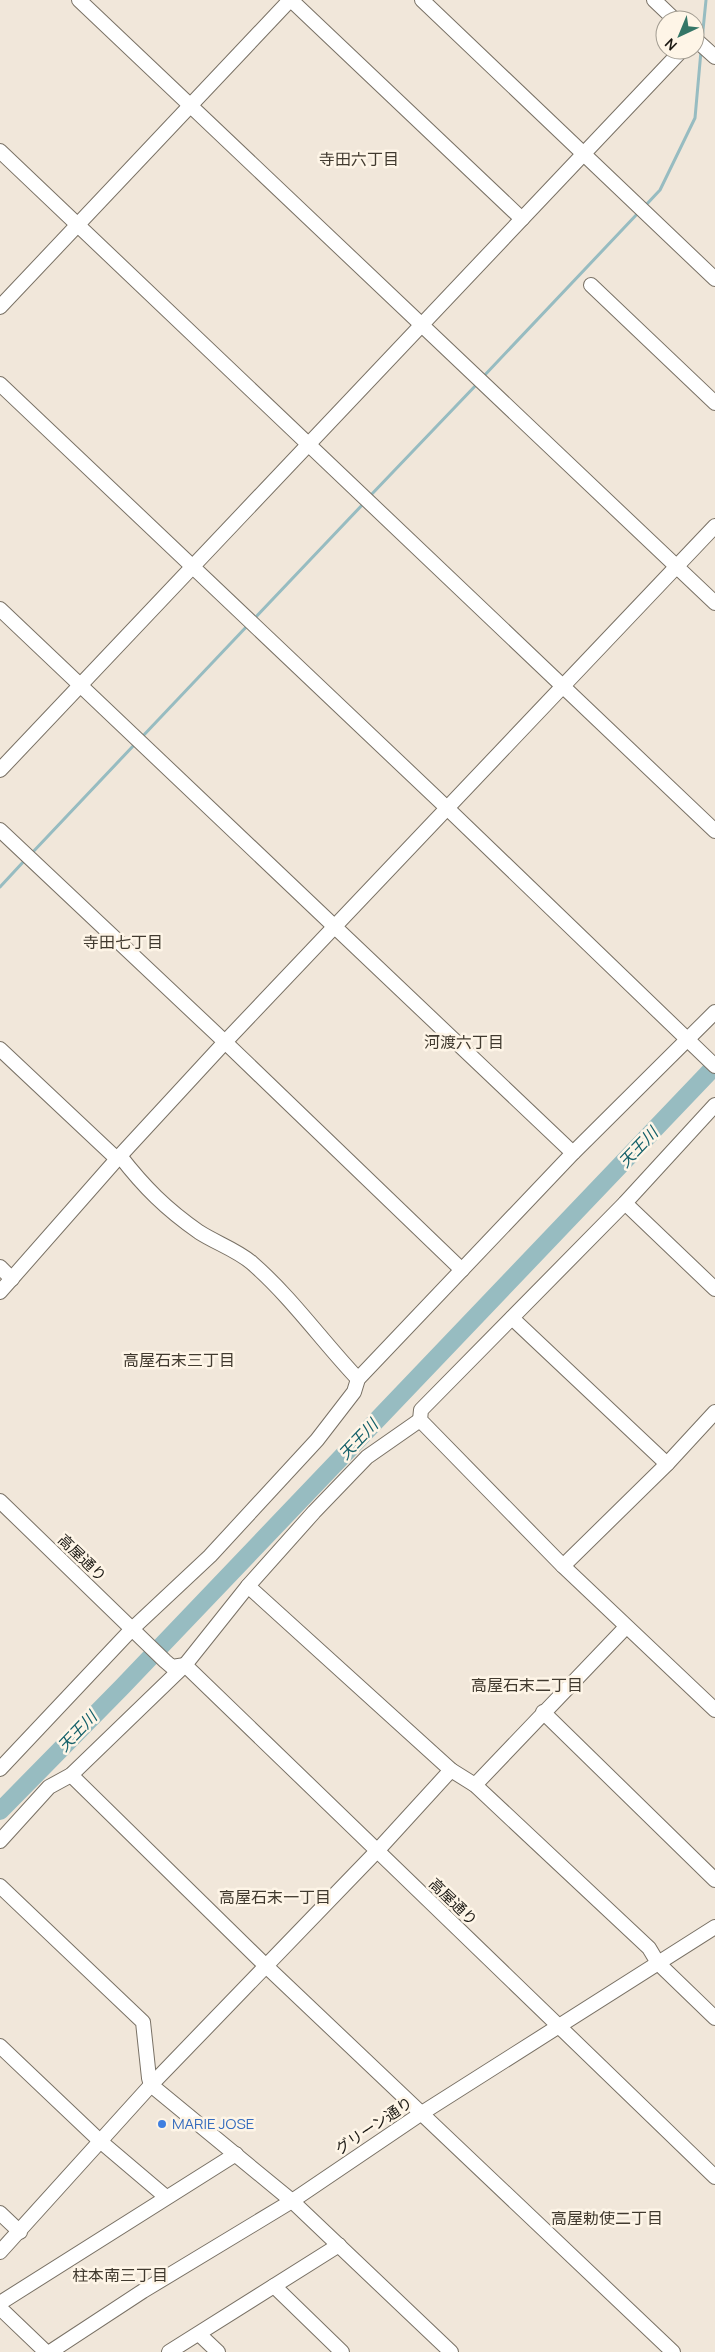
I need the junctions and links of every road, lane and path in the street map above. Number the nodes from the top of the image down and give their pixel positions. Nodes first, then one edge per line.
1 (79, 0) edge
2 (290, 0) edge
3 (422, 0) edge
4 (654, 0) edge
5 (664, 10) edge
6 (705, 48) edge
7 (715, 57) edge
8 (672, 60) edge
9 (191, 106) junction
10 (0, 151) edge
11 (584, 153) junction
12 (522, 219) junction
13 (77, 224) junction
14 (715, 279) edge
15 (591, 285) dead end
16 (0, 306) edge
17 (422, 323) junction
18 (0, 384) edge
19 (715, 403) edge
20 (308, 443) junction
21 (715, 526) edge
22 (192, 566) junction
23 (677, 567) junction
24 (715, 603) edge
25 (0, 609) edge
26 (80, 685) junction
27 (564, 685) junction
28 (0, 770) edge
29 (447, 808) junction
30 (0, 830) edge
31 (715, 831) edge
32 (335, 926) junction
33 (715, 1012) edge
34 (226, 1042) junction
35 (690, 1043) junction
36 (0, 1049) edge
37 (715, 1066) edge
38 (715, 1106) edge
39 (573, 1153) junction
40 (118, 1157) junction
41 (625, 1203) junction
42 (0, 1267) edge
43 (462, 1270) junction
44 (12, 1279) junction
45 (715, 1289) edge
46 (0, 1292) edge
47 (512, 1318) junction
48 (358, 1379) junction
49 (715, 1412) edge
50 (420, 1420) junction
51 (667, 1464) junction
52 (0, 1501) edge
53 (563, 1566) junction
54 (248, 1586) junction
55 (626, 1627) junction
56 (137, 1633) junction
57 (185, 1665) junction
58 (715, 1710) edge
59 (544, 1712) junction
60 (0, 1769) edge
61 (451, 1770) junction
62 (71, 1775) junction
63 (475, 1785) junction
64 (0, 1841) edge
65 (377, 1851) junction
66 (715, 1880) edge
67 (0, 1886) edge
68 (715, 1927) edge
69 (658, 1963) junction
70 (266, 1966) junction
71 (715, 2018) edge
72 (559, 2027) junction
73 (0, 2046) edge
74 (151, 2085) junction
75 (422, 2113) junction
76 (100, 2141) junction
77 (236, 2154) junction
78 (715, 2177) edge
79 (166, 2197) junction
80 (292, 2201) junction
81 (0, 2213) edge
82 (20, 2232) junction
83 (340, 2245) junction
84 (0, 2252) edge
85 (274, 2286) junction
86 (0, 2302) edge
87 (0, 2308) edge
88 (199, 2334) junction
89 (46, 2352) edge
90 (50, 2352) edge
91 (169, 2352) edge
92 (218, 2352) edge
93 (342, 2352) edge
94 (451, 2352) edge
95 (674, 2352) edge

1 - 9 street
2 - 9 street
2 - 12 street
3 - 11 street
4 - 5 street
6 - 7 street
8 - 11 street
9 - 13 street
9 - 17 street
10 - 13 street
11 - 12 street
11 - 14 street
12 - 17 street
13 - 16 street
13 - 20 street
15 - 19 street
17 - 20 street
17 - 23 street
18 - 22 street
20 - 22 street
20 - 27 street
21 - 23 street
22 - 26 street
22 - 29 street
23 - 24 street
23 - 27 street
25 - 26 street
26 - 28 street
26 - 32 street
27 - 29 street
27 - 31 street
29 - 32 street
29 - 35 street
30 - 34 street
32 - 34 street
32 - 39 street
33 - 35 street
34 - 40 street
34 - 43 street
35 - 37 street
35 - 39 street
36 - 40 street
38 - 41 street
39 - 43 street
40 - 44 street
40 - 48 street
41 - 45 street
41 - 47 street
42 - 44 street
43 - 48 street
44 - 46 street
47 - 50 street
47 - 51 street
48 - 56 street
49 - 51 street
50 - 53 street
50 - 54 street
51 - 53 street
52 - 56 street, 高屋通り
53 - 55 street
54 - 57 street
54 - 61 street
55 - 58 street
55 - 59 street
56 - 57 street, 高屋通り
56 - 60 street
57 - 62 street
57 - 65 street, 高屋通り
59 - 63 street
59 - 66 street
61 - 63 street
61 - 65 street
62 - 64 street
62 - 70 street
63 - 69 street
65 - 70 street
65 - 72 street, 高屋通り
67 - 74 street
68 - 69 street, グリーン通り
69 - 71 street
69 - 72 street, グリーン通り
70 - 74 street
70 - 75 street
72 - 75 street, グリーン通り
72 - 78 street, 高屋通り
73 - 76 street
74 - 76 street
74 - 77 street
75 - 80 street, グリーン通り
75 - 95 street
76 - 79 street
76 - 82 street
77 - 79 street
77 - 80 street
79 - 86 street
80 - 83 street
80 - 90 street, グリーン通り
81 - 82 street
82 - 84 street
83 - 85 street
83 - 94 street
85 - 88 street
85 - 93 street
87 - 89 street
88 - 91 street
88 - 92 street

